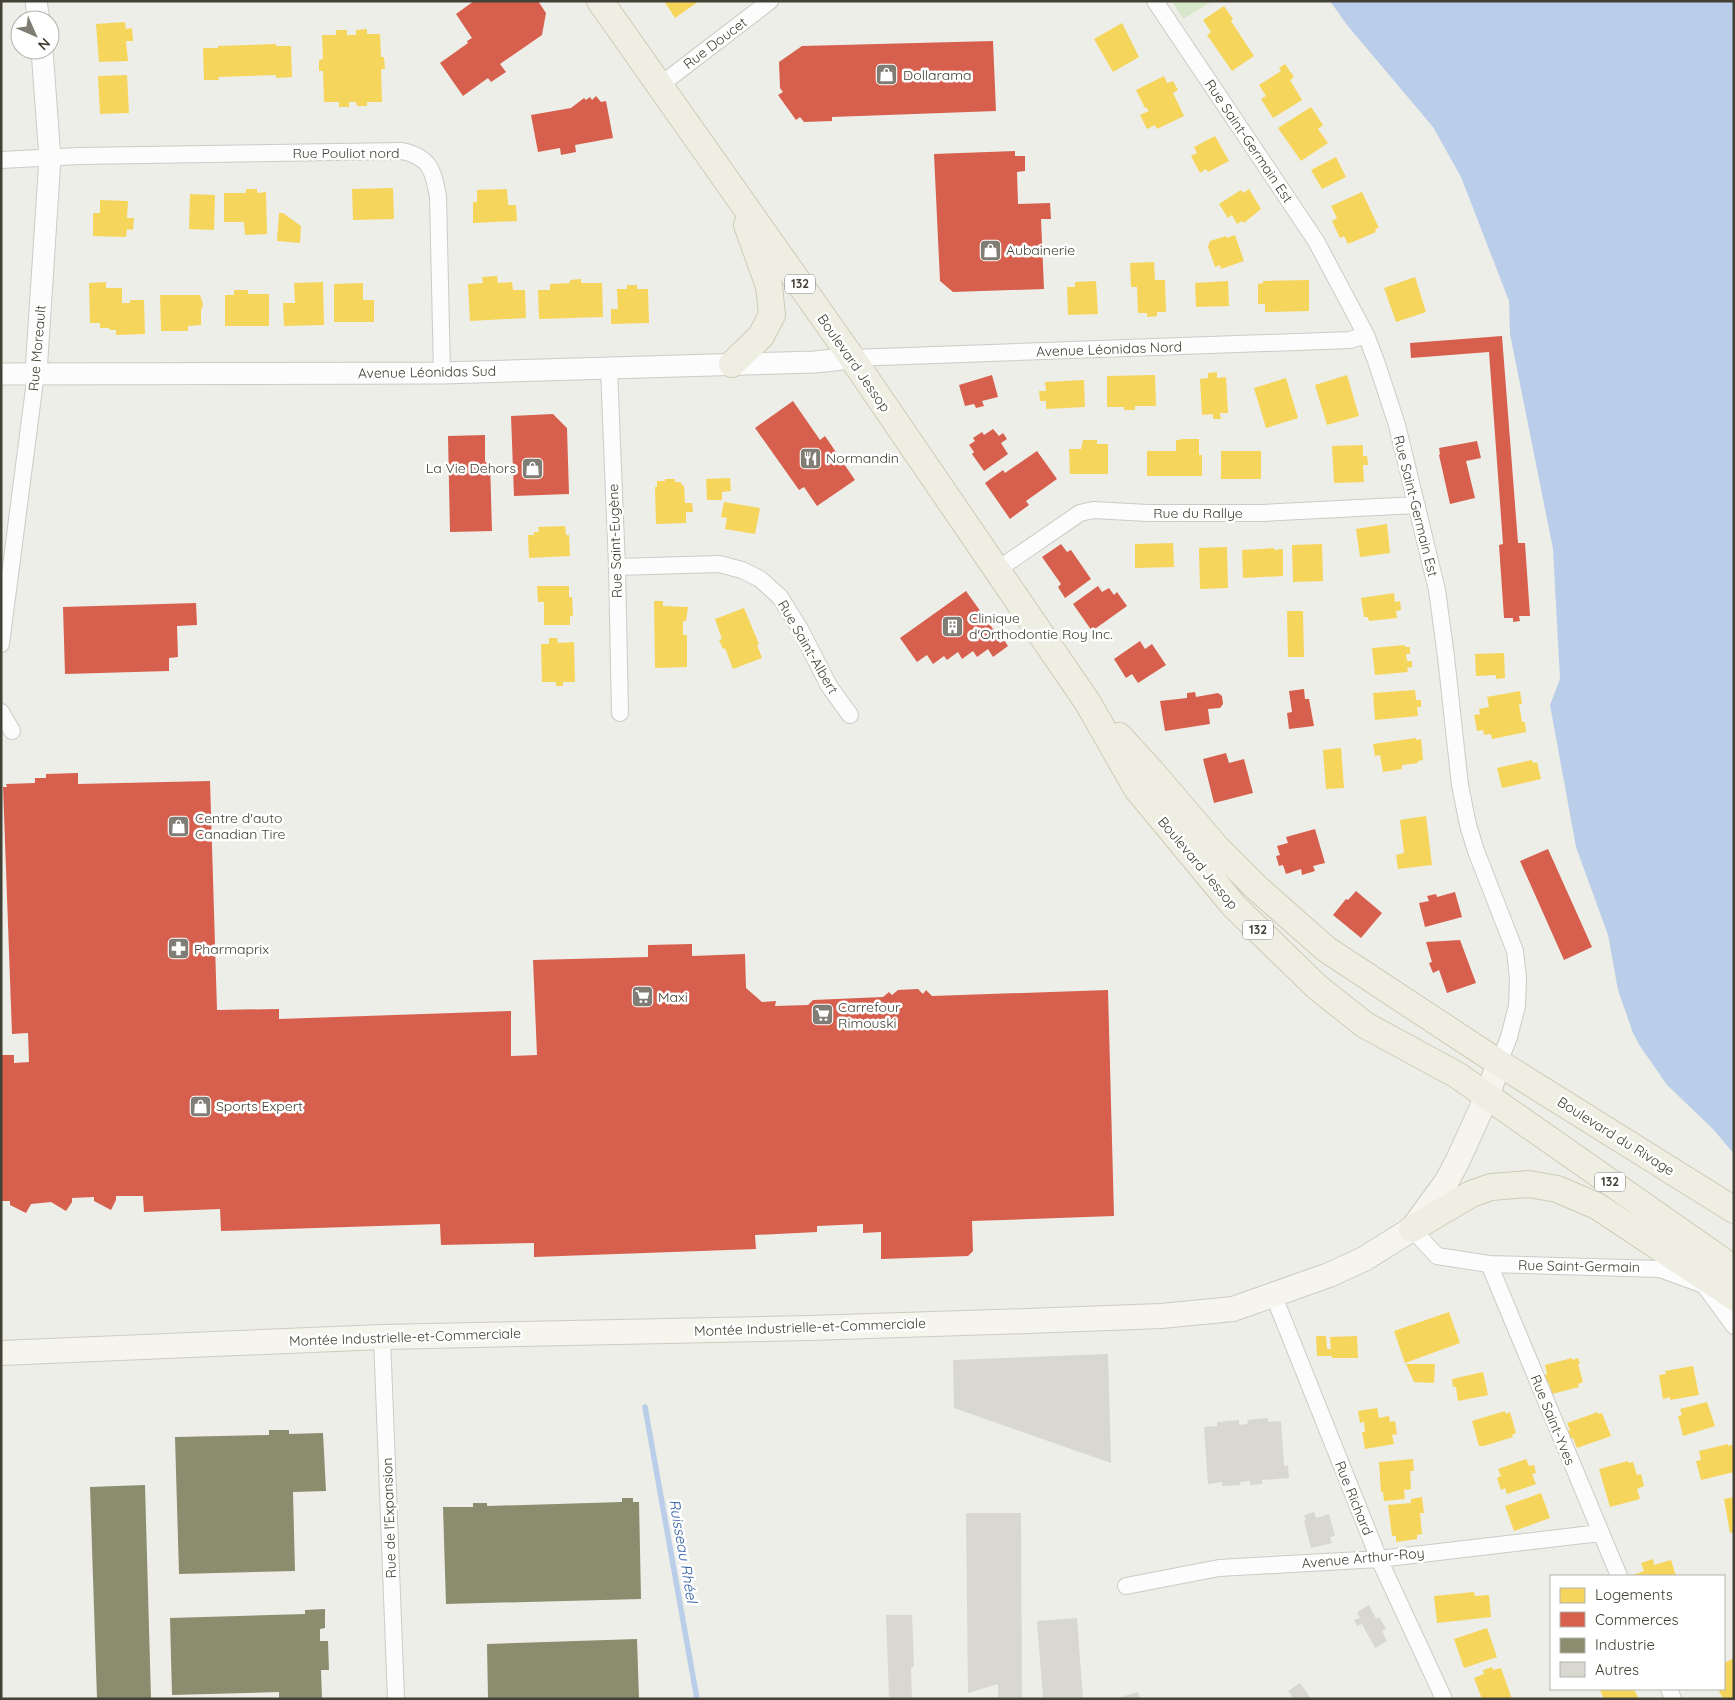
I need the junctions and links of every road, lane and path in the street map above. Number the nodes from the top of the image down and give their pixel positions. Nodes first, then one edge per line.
1 (600, 1) edge
2 (770, 1) edge
3 (1155, 1) edge
4 (43, 60) edge
5 (659, 86) junction
6 (50, 158) junction
7 (1, 160) edge
8 (736, 194) junction
9 (1366, 335) junction
10 (852, 358) junction
11 (732, 364) junction
12 (609, 369) junction
13 (36, 373) junction
14 (442, 373) junction
15 (1, 374) edge
16 (1417, 505) junction
17 (617, 567) junction
18 (997, 570) junction
19 (1, 644) edge
20 (1088, 703) junction
21 (1, 712) edge
22 (620, 713) dead end
23 (850, 715) dead end
24 (12, 731) dead end
25 (1499, 1063) junction
26 (1487, 1096) junction
27 (1734, 1210) edge
28 (1412, 1229) junction
29 (1489, 1264) junction
30 (1734, 1269) edge
31 (1273, 1294) junction
32 (1734, 1297) edge
33 (1734, 1326) edge
34 (382, 1337) junction
35 (1, 1353) edge
36 (1600, 1533) junction
37 (1379, 1559) junction
38 (1619, 1575) edge
39 (1126, 1586) dead end
40 (396, 1699) edge
41 (1444, 1699) edge

1 - 5 main road, Boulevard Jessop / 132
2 - 5 street, Rue Doucet
3 - 9 street, Rue Saint-Germain Est
4 - 6 street, Rue Moreault
5 - 8 main road, Boulevard Jessop / 132
6 - 7 street, Rue Pouliot nord
6 - 13 street, Rue Moreault
6 - 14 street, Rue Pouliot nord
8 - 10 main road, Boulevard Jessop / 132
8 - 11 main road
9 - 10 street, Avenue Léonidas Nord
9 - 16 street, Rue Saint-Germain Est
10 - 11 street, Avenue Léonidas Sud
10 - 18 main road, Boulevard Jessop / 132
11 - 12 street, Avenue Léonidas Sud
12 - 14 street, Avenue Léonidas Sud
12 - 17 street, Rue Saint-Eugène
13 - 14 street, Avenue Léonidas Sud
13 - 15 street, Avenue Léonidas Sud
13 - 19 street, Rue Moreault
16 - 18 street, Rue du Rallye
16 - 25 street, Rue Saint-Germain Est
17 - 22 street, Rue Saint-Eugène
17 - 23 street, Rue Saint-Albert
18 - 20 main road, Boulevard Jessop / 132
20 - 25 main road, Boulevard Jessop / 132
20 - 26 main road, Boulevard Jessop / 132
21 - 24 street
25 - 26 main road, Montée Industrielle-et-Commerciale
25 - 27 main road, Boulevard du Rivage / 132
26 - 28 main road, Montée Industrielle-et-Commerciale
26 - 30 main road, 132
28 - 29 street, Rue Saint-Germain
28 - 31 main road, Montée Industrielle-et-Commerciale
28 - 32 main road
29 - 33 street, Rue Saint-Germain
29 - 36 street, Rue Saint-Yves
31 - 34 main road, Montée Industrielle-et-Commerciale
31 - 37 street, Rue Richard
34 - 35 main road, Montée Industrielle-et-Commerciale
34 - 40 street, Rue de l'Expansion
36 - 37 street, Avenue Arthur-Roy
36 - 38 street, Rue Saint-Yves
37 - 39 street, Avenue Arthur-Roy
37 - 41 street, Rue Richard

